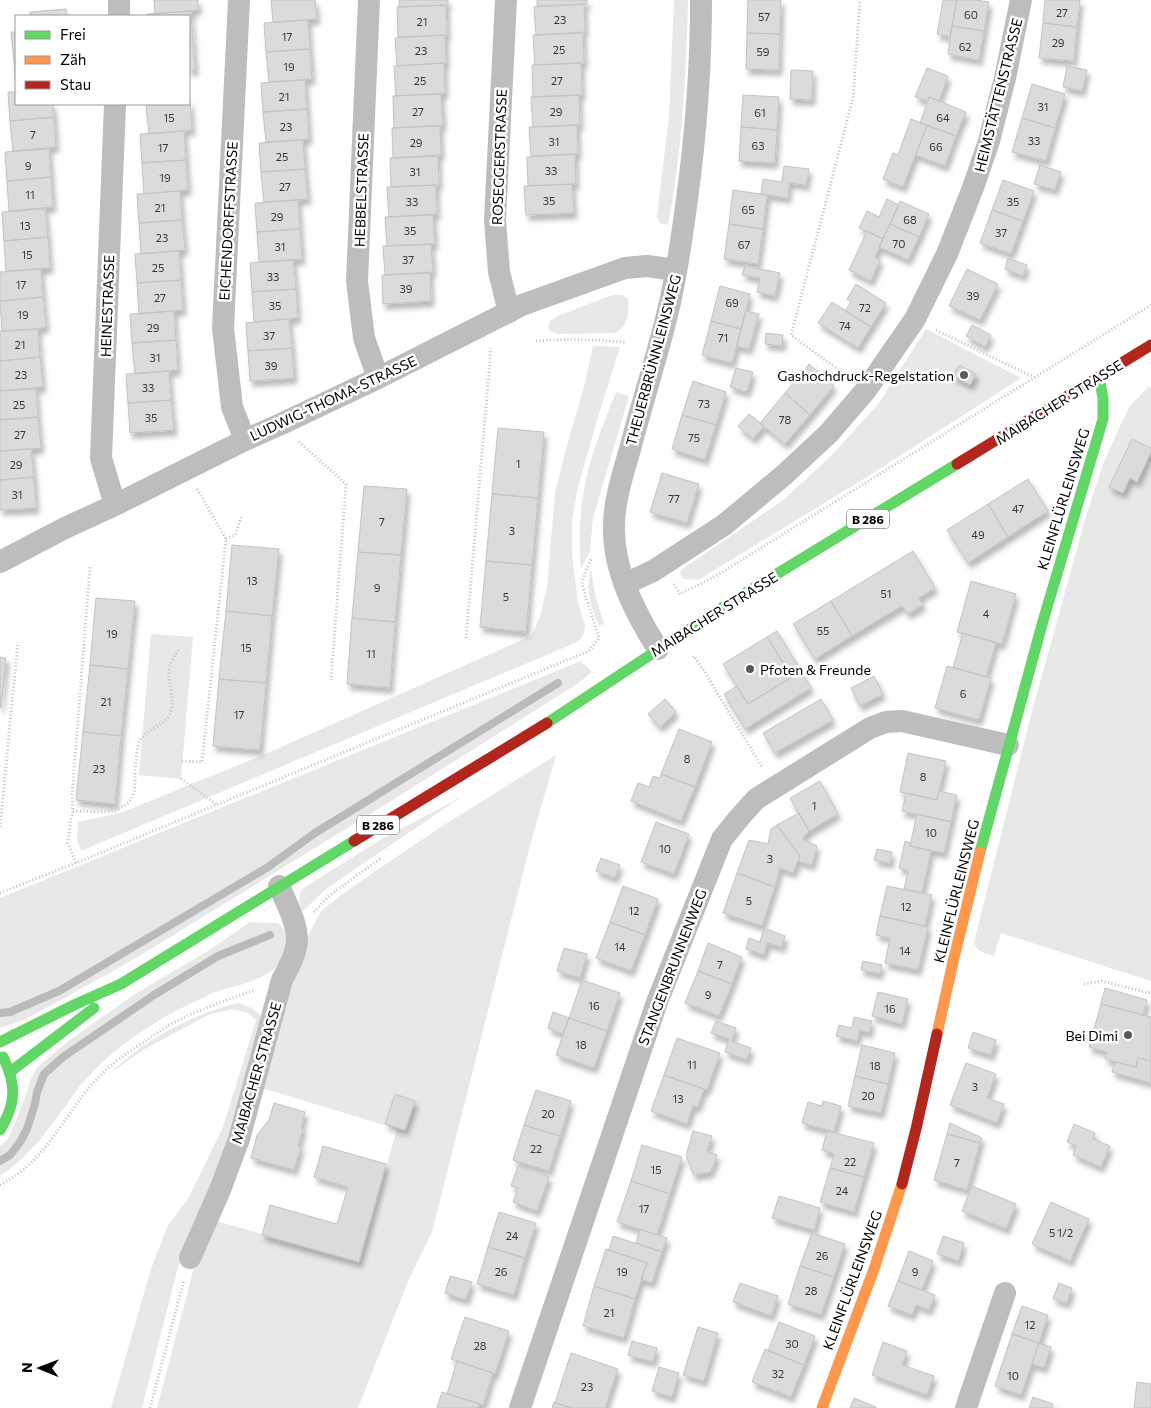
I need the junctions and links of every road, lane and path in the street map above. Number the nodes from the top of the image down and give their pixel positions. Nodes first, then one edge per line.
1 (119, 0) edge
2 (239, 0) edge
3 (369, 0) edge
4 (506, 0) edge
5 (701, 0) edge
6 (860, 0) edge
7 (1021, 0) edge
8 (119, 15) edge
9 (115, 105) edge
10 (676, 270) junction
11 (1151, 304) edge
12 (501, 316) junction
13 (915, 319) junction
14 (536, 341) dead end
15 (626, 342) dead end
16 (1151, 345) edge
17 (1035, 377) junction
18 (1099, 377) junction
19 (378, 378) junction
20 (866, 390) junction
21 (280, 424) junction
22 (245, 440) junction
23 (186, 468) junction
24 (115, 506) junction
25 (242, 515) dead end
26 (226, 539) junction
27 (0, 562) edge
28 (90, 567) dead end
29 (582, 584) dead end
30 (625, 584) junction
31 (680, 594) dead end
32 (466, 638) dead end
33 (18, 642) dead end
34 (180, 648) dead end
35 (658, 649) junction
36 (694, 656) dead end
37 (332, 680) dead end
38 (749, 744) dead end
39 (1008, 745) junction
40 (182, 761) dead end
41 (181, 779) dead end
42 (216, 804) junction
43 (73, 811) junction
44 (0, 827) edge
45 (76, 863) junction
46 (279, 886) junction
47 (0, 893) edge
48 (282, 980) junction
49 (121, 984) junction
50 (1084, 984) dead end
51 (1151, 992) edge
52 (0, 1042) edge
53 (0, 1053) edge
54 (10, 1072) junction
55 (0, 1130) edge
56 (0, 1185) edge
57 (190, 1258) joint
58 (1005, 1293) dead end
59 (150, 1408) edge
60 (520, 1408) edge
61 (822, 1408) edge
62 (966, 1408) edge

1 - 8 street
2 - 22 street, EICHENDORFFSTRASSE
3 - 19 street, HEBBELSTRASSE
4 - 12 street, ROSEGGERSTRASSE
5 - 10 street, THEUERBRÜNNLEINSWEG
6 - 20 path
7 - 13 street, HEIMSTÄTTENSTRASSE
9 - 24 street, HEINESTRASSE
10 - 12 street, LUDWIG-THOMA-STRASSE
10 - 30 street, THEUERBRÜNNLEINSWEG
11 - 17 path
12 - 19 street, LUDWIG-THOMA-STRASSE
12 - 32 path
13 - 17 path
13 - 20 street, HEIMSTÄTTENSTRASSE
14 - 15 path
16 - 18 main road, MAIBACHER STRASSE / B 286
17 - 31 path
18 - 35 main road, MAIBACHER STRASSE / B 286
18 - 39 main road, KLEINFLÜRLEINSWEG
19 - 21 street, LUDWIG-THOMA-STRASSE
20 - 30 street, HEIMSTÄTTENSTRASSE
21 - 22 street, LUDWIG-THOMA-STRASSE
21 - 37 path
22 - 23 street, LUDWIG-THOMA-STRASSE
23 - 24 street, LUDWIG-THOMA-STRASSE
23 - 26 path
24 - 27 street, LUDWIG-THOMA-STRASSE
25 - 26 path
26 - 40 path
28 - 43 path
29 - 42 path
30 - 35 street, THEUERBRÜNNLEINSWEG
33 - 44 path
34 - 43 path
35 - 46 main road, MAIBACHER STRASSE / B 286
36 - 38 path
39 - 60 street, STANGENBRUNNENWEG
39 - 61 main road, KLEINFLÜRLEINSWEG
41 - 42 path
42 - 45 path
43 - 45 path
45 - 47 path
46 - 48 street, MAIBACHER STRASSE
46 - 49 main road, MAIBACHER STRASSE / B 286
48 - 56 path
48 - 57 street, MAIBACHER STRASSE
49 - 52 main road, MAIBACHER STRASSE / B 286
49 - 54 main road, MAIBACHER STRASSE / B 286
50 - 51 path
53 - 54 main road
54 - 55 main road
57 - 59 path
58 - 62 street

